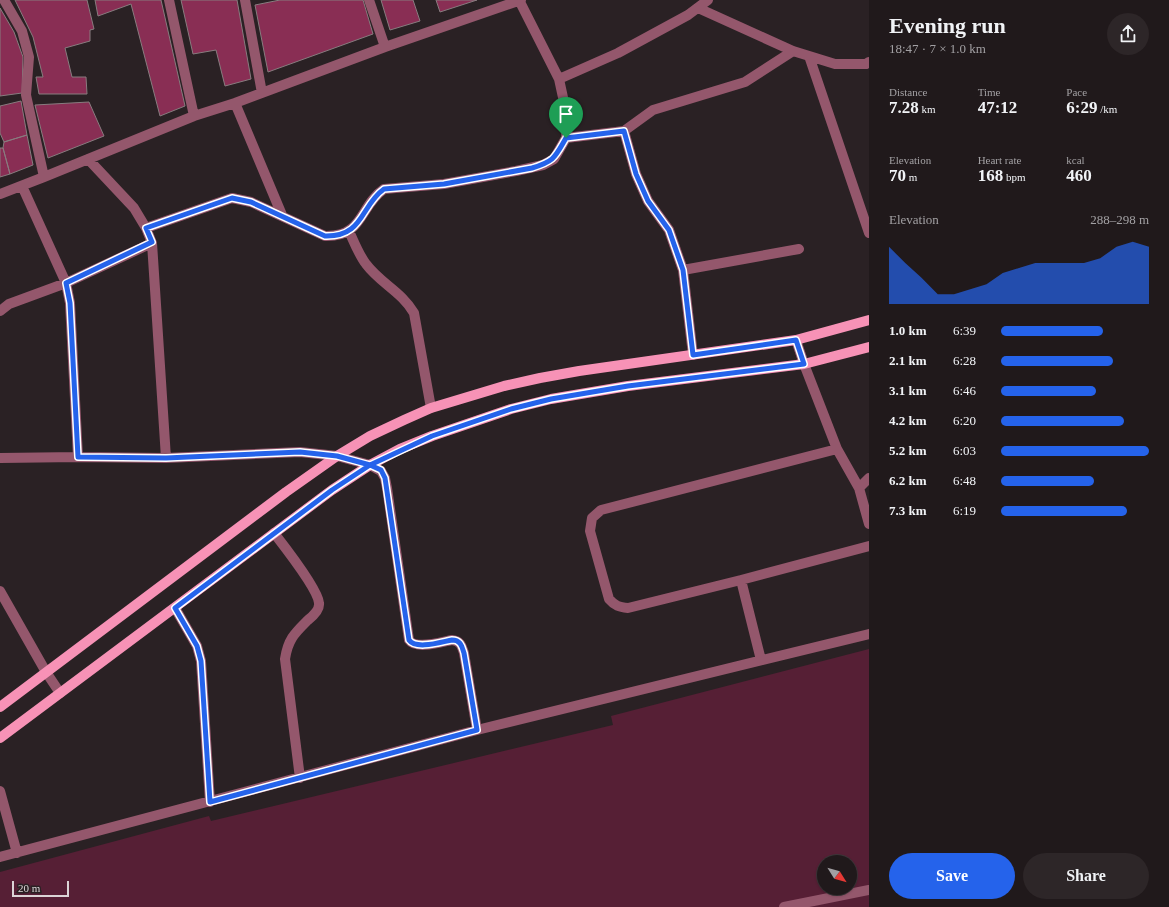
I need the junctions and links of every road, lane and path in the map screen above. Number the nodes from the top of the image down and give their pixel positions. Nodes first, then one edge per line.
1 (4, 0) edge
2 (169, 0) edge
3 (245, 0) edge
4 (369, 0) edge
5 (520, 0) edge
6 (708, 0) edge
7 (698, 8) junction
8 (384, 47) junction
9 (793, 51) junction
10 (809, 56) junction
11 (869, 62) edge
12 (559, 79) junction
13 (262, 92) junction
14 (236, 103) junction
15 (194, 116) junction
16 (624, 131) junction
17 (566, 138) junction
18 (88, 159) junction
19 (44, 177) junction
20 (22, 186) junction
21 (0, 194) edge
22 (282, 215) junction
23 (146, 228) junction
24 (349, 231) junction
25 (869, 233) edge
26 (152, 242) junction
27 (799, 249) dead end
28 (683, 270) junction
29 (66, 283) junction
30 (0, 311) edge
31 (869, 320) edge
32 (796, 340) junction
33 (869, 347) edge
34 (693, 355) junction
35 (804, 364) junction
36 (431, 408) junction
37 (837, 449) junction
38 (337, 456) junction
39 (78, 457) junction
40 (0, 458) edge
41 (166, 458) junction
42 (370, 465) junction
43 (869, 478) edge
44 (859, 488) junction
45 (869, 524) edge
46 (274, 533) junction
47 (869, 546) edge
48 (742, 580) junction
49 (0, 591) edge
50 (175, 608) junction
51 (869, 634) edge
52 (761, 660) junction
53 (46, 672) junction
54 (60, 693) junction
55 (0, 707) edge
56 (477, 730) junction
57 (0, 738) edge
58 (300, 778) junction
59 (0, 791) edge
60 (210, 802) junction
61 (17, 853) junction
62 (0, 858) edge
63 (869, 890) edge
64 (784, 907) edge

1 - 19 street
2 - 15 street
3 - 13 street
4 - 8 street
5 - 8 street
5 - 12 street
6 - 7 street
7 - 9 street
7 - 12 street
8 - 13 street
9 - 10 street
9 - 16 street
10 - 11 street
10 - 25 street
12 - 17 street
13 - 14 street
14 - 15 street
14 - 22 street
15 - 18 street
16 - 17 street
16 - 28 street
17 - 24 street
18 - 19 street
18 - 23 street
19 - 20 street
20 - 21 street
20 - 29 street
22 - 23 street
22 - 24 street
23 - 26 street
24 - 36 street
26 - 29 street
26 - 41 street
27 - 28 street
28 - 34 street
29 - 30 street
29 - 39 street
31 - 32 main road
32 - 34 main road
32 - 35 street
33 - 35 main road
34 - 36 main road
35 - 37 street
35 - 42 main road
36 - 38 main road
37 - 44 street
37 - 48 street
38 - 41 street
38 - 42 street
38 - 53 main road
39 - 40 street
39 - 41 street
42 - 46 main road
42 - 56 street
43 - 44 street
44 - 45 street
46 - 50 main road
46 - 58 street
47 - 48 street
48 - 52 street
49 - 53 street
50 - 54 main road
50 - 60 street
51 - 52 street
52 - 56 street
53 - 54 street
53 - 55 main road
54 - 57 main road
56 - 58 street
58 - 60 street
59 - 61 street
60 - 61 street
61 - 62 street
63 - 64 street

